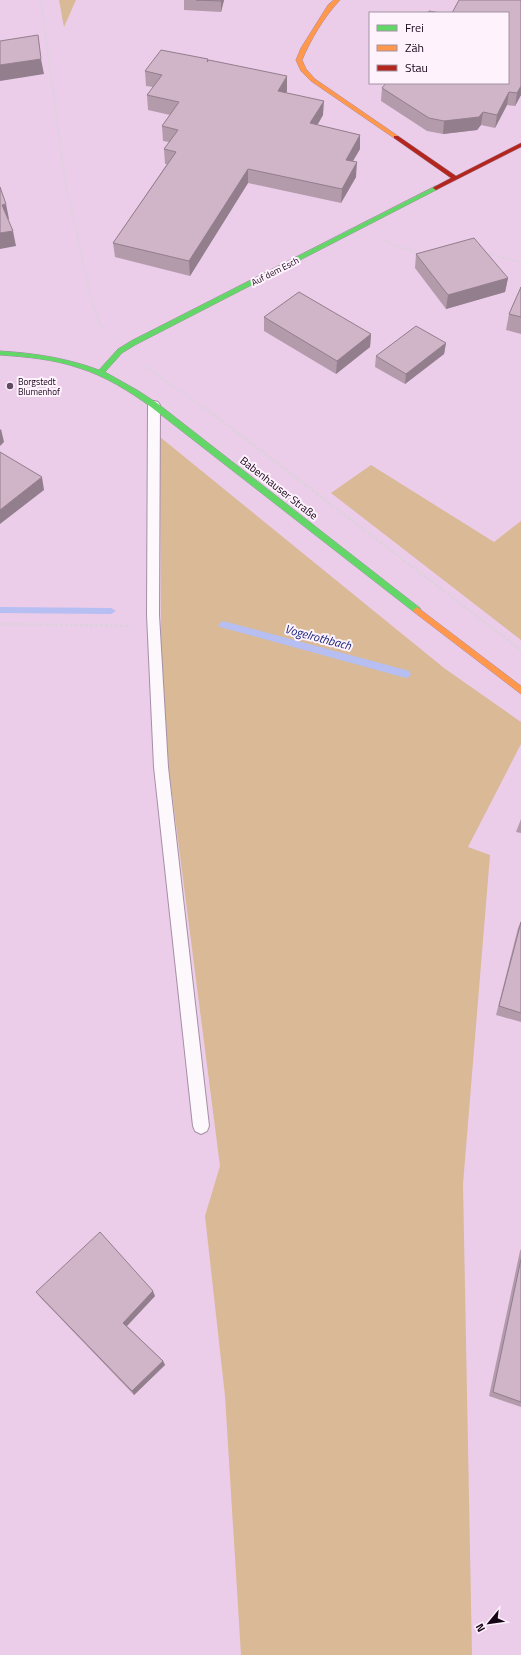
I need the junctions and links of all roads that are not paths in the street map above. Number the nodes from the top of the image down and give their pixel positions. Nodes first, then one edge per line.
1 (337, 0) edge
2 (521, 145) edge
3 (455, 178) junction
4 (0, 353) edge
5 (101, 372) junction
6 (154, 404) junction
7 (521, 691) edge
8 (200, 1126) dead end

1 - 3 street
2 - 3 street, Auf dem Esch
3 - 5 street, Auf dem Esch
4 - 5 street, Babenhauser Straße
5 - 6 street, Babenhauser Straße
6 - 7 street, Babenhauser Straße
6 - 8 lane

